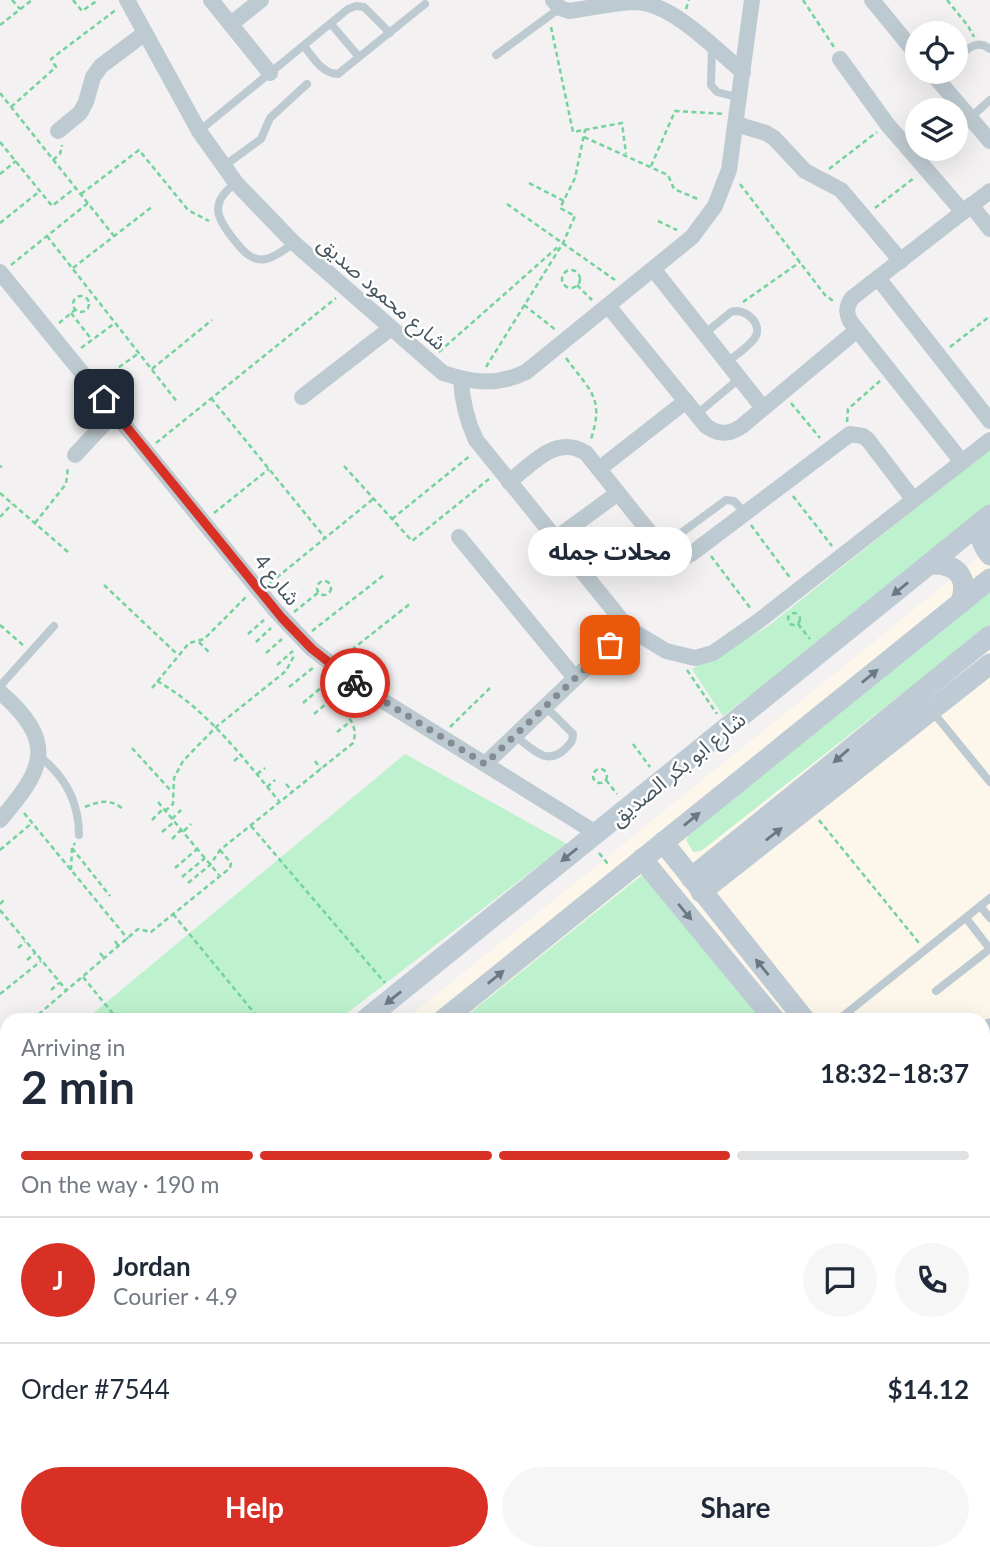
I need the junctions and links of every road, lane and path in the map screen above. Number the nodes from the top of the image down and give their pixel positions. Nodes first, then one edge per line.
1 (12, 0) edge
2 (32, 0) edge
3 (73, 0) edge
4 (98, 0) edge
5 (211, 0) edge
6 (261, 0) edge
7 (752, 0) edge
8 (803, 0) edge
9 (872, 0) edge
10 (947, 0) edge
11 (128, 1) edge
12 (425, 5) dead end
13 (554, 8) edge
14 (20, 9) junction
15 (231, 24) junction
16 (331, 24) junction
17 (0, 25) edge
18 (145, 33) junction
19 (390, 33) junction
20 (905, 40) edge
21 (975, 44) junction
22 (304, 46) junction
23 (712, 46) junction
24 (990, 49) edge
25 (968, 50) edge
26 (496, 54) dead end
27 (359, 57) junction
28 (841, 59) joint
29 (743, 72) junction
30 (270, 73) junction
31 (307, 84) dead end
32 (944, 84) edge
33 (0, 93) edge
34 (740, 98) junction
35 (990, 100) edge
36 (11, 107) junction
37 (970, 118) junction
38 (737, 119) junction
39 (887, 124) junction
40 (585, 130) junction
41 (58, 131) dead end
42 (199, 131) junction
43 (584, 137) junction
44 (990, 141) edge
45 (0, 142) edge
46 (626, 154) junction
47 (16, 161) junction
48 (224, 166) junction
49 (651, 166) junction
50 (926, 169) junction
51 (729, 170) junction
52 (0, 174) edge
53 (817, 178) junction
54 (236, 183) junction
55 (528, 183) dead end
56 (76, 187) junction
57 (40, 191) junction
58 (990, 191) edge
59 (81, 194) junction
60 (564, 201) junction
61 (88, 203) junction
62 (507, 204) dead end
63 (153, 206) dead end
64 (715, 206) junction
65 (967, 209) junction
66 (864, 216) junction
67 (658, 221) dead end
68 (219, 222) junction
69 (0, 223) edge
70 (990, 229) edge
71 (47, 236) junction
72 (114, 236) junction
73 (692, 237) junction
74 (294, 243) junction
75 (563, 243) junction
76 (901, 261) junction
77 (800, 262) junction
78 (72, 268) junction
79 (654, 270) junction
80 (1, 272) edge
81 (878, 278) junction
82 (577, 285) junction
83 (346, 289) junction
84 (629, 290) junction
85 (524, 305) junction
86 (847, 305) junction
87 (606, 309) junction
88 (75, 310) junction
89 (741, 310) junction
90 (71, 313) junction
91 (990, 316) edge
92 (212, 320) dead end
93 (115, 323) junction
94 (391, 328) junction
95 (857, 330) junction
96 (48, 331) junction
97 (704, 334) junction
98 (92, 340) junction
99 (563, 343) junction
100 (139, 353) junction
101 (69, 356) junction
102 (939, 356) junction
103 (428, 361) junction
104 (727, 362) junction
105 (152, 369) junction
106 (891, 372) junction
107 (740, 379) junction
108 (469, 380) junction
109 (93, 386) junction
110 (782, 392) junction
111 (302, 397) dead end
112 (211, 398) junction
113 (686, 401) junction
114 (178, 403) dead end
115 (764, 408) junction
116 (115, 412) junction
117 (697, 414) junction
118 (990, 421) edge
119 (850, 435) junction
120 (990, 440) edge
121 (481, 447) junction
122 (828, 449) junction
123 (146, 451) junction
124 (586, 453) junction
125 (75, 455) joint
126 (962, 462) junction
127 (344, 467) dead end
128 (269, 469) junction
129 (599, 469) junction
130 (504, 476) junction
131 (784, 483) junction
132 (618, 492) junction
133 (0, 493) edge
134 (373, 499) junction
135 (913, 499) junction
136 (12, 504) junction
137 (744, 514) junction
138 (0, 517) edge
139 (986, 518) edge
140 (392, 519) junction
141 (203, 521) junction
142 (35, 523) junction
143 (459, 537) dead end
144 (326, 539) junction
145 (555, 539) junction
146 (703, 545) junction
147 (662, 547) junction
148 (68, 552) dead end
149 (990, 555) edge
150 (840, 557) junction
151 (931, 564) junction
152 (384, 575) dead end
153 (990, 579) edge
154 (104, 585) dead end
155 (258, 589) junction
156 (800, 590) junction
157 (319, 592) dead end
158 (411, 603) dead end
159 (961, 603) junction
160 (760, 620) junction
161 (287, 623) junction
162 (0, 625) edge
163 (54, 626) dead end
164 (628, 628) junction
165 (248, 634) dead end
166 (990, 636) edge
167 (198, 641) junction
168 (256, 642) dead end
169 (31, 652) junction
170 (209, 652) dead end
171 (266, 653) dead end
172 (677, 655) junction
173 (179, 656) junction
174 (328, 662) junction
175 (990, 664) edge
176 (277, 665) dead end
177 (575, 678) junction
178 (158, 681) junction
179 (325, 684) junction
180 (0, 686) edge
181 (289, 687) dead end
182 (152, 688) dead end
183 (490, 688) dead end
184 (0, 692) edge
185 (332, 699) junction
186 (303, 703) dead end
187 (545, 706) junction
188 (931, 710) junction
189 (314, 714) dead end
190 (351, 721) junction
191 (216, 727) junction
192 (727, 728) junction
193 (337, 732) dead end
194 (440, 736) junction
195 (515, 736) junction
196 (633, 744) dead end
197 (132, 748) dead end
198 (39, 756) junction
199 (240, 756) junction
200 (254, 759) dead end
201 (234, 761) dead end
202 (314, 761) dead end
203 (485, 764) junction
204 (248, 765) junction
205 (265, 768) dead end
206 (321, 769) junction
207 (253, 773) junction
208 (275, 780) dead end
209 (661, 781) junction
210 (990, 782) edge
211 (286, 784) dead end
212 (267, 787) junction
213 (293, 792) junction
214 (174, 793) junction
215 (15, 802) junction
216 (279, 802) junction
217 (158, 803) dead end
218 (808, 807) junction
219 (76, 810) junction
220 (124, 810) dead end
221 (164, 810) junction
222 (181, 810) dead end
223 (0, 820) edge
224 (152, 820) dead end
225 (173, 820) junction
226 (33, 823) junction
227 (191, 824) dead end
228 (251, 825) junction
229 (182, 831) junction
230 (162, 832) dead end
231 (79, 835) joint
232 (592, 836) junction
233 (172, 839) dead end
234 (663, 842) junction
235 (72, 848) junction
236 (197, 849) junction
237 (0, 850) edge
238 (220, 850) junction
239 (205, 858) junction
240 (642, 859) junction
241 (210, 864) junction
242 (174, 868) dead end
243 (71, 870) junction
244 (220, 876) junction
245 (182, 877) dead end
246 (619, 878) junction
247 (188, 883) dead end
248 (696, 885) junction
249 (110, 895) dead end
250 (990, 898) edge
251 (4, 900) dead end
252 (0, 904) edge
253 (980, 906) junction
254 (0, 910) edge
255 (116, 914) dead end
256 (173, 914) junction
257 (966, 918) junction
258 (990, 918) edge
259 (110, 919) junction
260 (128, 939) junction
261 (115, 941) dead end
262 (25, 942) junction
263 (119, 947) junction
264 (19, 948) dead end
265 (990, 949) edge
266 (925, 951) junction
267 (35, 953) junction
268 (100, 953) dead end
269 (105, 959) junction
270 (27, 960) dead end
271 (41, 961) junction
272 (54, 965) dead end
273 (48, 970) junction
274 (62, 974) dead end
275 (83, 977) junction
276 (55, 979) junction
277 (59, 983) junction
278 (69, 983) dead end
279 (63, 988) junction
280 (51, 990) dead end
281 (936, 991) dead end
282 (67, 992) junction
283 (0, 994) edge
284 (395, 996) junction
285 (41, 1013) edge
286 (112, 1013) edge
287 (254, 1013) edge
288 (374, 1013) edge
289 (452, 1013) edge
290 (769, 1013) edge
291 (799, 1013) edge
292 (847, 1013) edge

1 - 14 path
2 - 14 path
3 - 4 path
5 - 15 street
6 - 15 street
7 - 29 street
8 - 28 path
9 - 20 street
10 - 21 path
11 - 18 street, شارع محمود صديق
11 - 36 path
12 - 19 lane
13 - 23 street
13 - 26 lane
13 - 40 path
14 - 17 path
15 - 30 street
16 - 19 lane
16 - 22 lane
16 - 27 lane
18 - 41 street
18 - 42 street, شارع محمود صديق
19 - 27 lane
21 - 24 lane
21 - 25 lane
22 - 27 lane
22 - 30 lane
23 - 29 street
23 - 34 lane
28 - 39 street
29 - 34 street
30 - 42 lane
31 - 48 lane
32 - 37 street
33 - 36 path
34 - 38 street
35 - 37 lane
36 - 56 path
37 - 44 street
38 - 49 path
38 - 51 street
38 - 53 street
39 - 50 street
39 - 53 path
40 - 43 path
40 - 46 path
42 - 48 street, شارع محمود صديق
43 - 46 path
43 - 60 path
45 - 47 path
46 - 49 path
47 - 52 path
47 - 57 path
48 - 54 street, شارع محمود صديق
49 - 64 path
50 - 65 street
50 - 66 path
51 - 64 street
51 - 77 path
53 - 66 street
54 - 68 lane
54 - 74 street, شارع محمود صديق
55 - 60 path
56 - 57 path
56 - 59 path
57 - 69 path
58 - 65 street
59 - 61 path
59 - 68 path
60 - 75 path
61 - 71 path
61 - 72 path
62 - 75 path
63 - 72 path
64 - 73 street
65 - 70 street
65 - 76 street
66 - 76 street
67 - 73 path
68 - 74 lane
71 - 78 path
71 - 80 path
72 - 78 path
73 - 79 street
74 - 83 street, شارع محمود صديق
75 - 84 path
75 - 85 path
75 - 103 path
76 - 81 street
77 - 86 path
77 - 89 path
78 - 93 path
79 - 84 street
79 - 97 street
80 - 96 street, شارع 4
81 - 86 street
81 - 102 street
82 - 82 path
82 - 87 path
83 - 94 street, شارع محمود صديق
83 - 112 path
84 - 87 street
85 - 99 path
85 - 108 path
86 - 95 street
87 - 99 street
87 - 113 street
88 - 88 path
88 - 90 path
89 - 97 lane
89 - 104 lane
90 - 96 path
90 - 98 path
91 - 102 path
92 - 105 path
93 - 98 path
93 - 100 path
94 - 103 street, شارع محمود صديق
94 - 111 street
95 - 106 street
95 - 110 street
96 - 101 street, شارع 4
97 - 104 street
98 - 101 path
99 - 108 street
99 - 124 path
100 - 105 path
100 - 109 path
101 - 109 street, شارع 4
102 - 118 street
103 - 108 street, شارع محمود صديق
104 - 107 street
105 - 114 path
106 - 119 path
106 - 126 street
107 - 115 street
107 - 117 lane
108 - 121 street
109 - 116 street, شارع 4
110 - 115 street
110 - 122 path
112 - 123 path
112 - 128 path
113 - 117 street
113 - 129 street
115 - 117 street
116 - 123 street, شارع 4
116 - 125 street
119 - 122 street
119 - 135 street
120 - 126 street
121 - 130 street
121 - 140 path
122 - 131 street
123 - 141 street, شارع 4
124 - 129 street
124 - 130 street
125 - 142 path
126 - 135 street
127 - 134 path
128 - 141 path
128 - 144 path
129 - 132 street
130 - 140 path
130 - 145 street
131 - 137 street
131 - 150 path
132 - 145 street
132 - 147 street
133 - 136 path
134 - 140 path
134 - 144 path
135 - 150 street
136 - 138 path
136 - 142 path
137 - 146 street
137 - 147 lane
137 - 156 path
139 - 149 main road
139 - 151 main road, شارع ابو بكر الصديق
141 - 155 street, شارع 4
142 - 148 path
143 - 177 street
144 - 155 path
145 - 164 street
146 - 147 street
146 - 160 path
150 - 156 street
151 - 159 main road
151 -> 192 main road, شارع ابو بكر الصديق
152 - 161 path
153 - 159 main road
154 - 173 path
155 - 161 street, شارع 4
155 - 167 path
156 - 160 street
157 - 161 path
158 - 174 path
234 -> 159 main road
160 - 172 street
161 - 165 path
161 - 168 path
161 - 171 path
161 - 174 street, شارع 4
162 - 169 path
163 - 169 lane
164 - 172 street
164 - 177 street
166 -> 248 main road
167 - 170 path
167 - 173 path
169 - 180 lane
172 - 192 path
173 - 178 path
174 - 179 path
174 - 181 path
174 - 194 street, شارع 4
175 - 188 main road
176 - 191 path
177 - 187 street
178 - 182 path
178 - 191 path
179 - 185 path
179 - 186 path
183 - 194 path
184 - 198 street
185 - 189 path
185 - 190 path
187 - 195 street
187 - 195 lane
188 - 210 lane
188 - 218 main road
190 - 193 path
190 - 206 path
191 - 199 path
191 - 214 path
192 - 209 main road, شارع ابو بكر الصديق
194 - 203 street, شارع 4
195 - 203 street
196 - 209 path
197 - 214 path
198 - 215 street
198 - 219 lane
199 - 201 path
199 - 204 path
200 - 204 path
202 - 206 path
203 - 232 street, شارع 4
204 - 207 path
205 - 207 path
206 - 213 path
207 - 212 path
208 - 212 path
209 - 232 main road, شارع ابو بكر الصديق
211 - 213 path
212 - 216 path
213 - 216 path
214 - 221 path
215 - 223 street
215 - 226 path
216 - 228 path
217 - 221 path
248 -> 218 main road
218 - 266 path
219 - 220 path
219 - 231 lane
221 - 224 path
221 - 225 path
222 - 225 path
225 - 229 path
225 - 230 path
226 - 237 path
226 - 243 path
227 - 229 path
228 - 238 path
228 - 284 path
229 - 233 path
229 - 236 path
231 - 235 path
232 - 246 path
232 -> 284 main road, شارع ابو بكر الصديق
234 - 240 main road
234 - 248 main road
235 - 243 path
235 - 249 path
236 - 239 path
236 - 242 path
238 - 241 path
238 - 244 path
239 - 241 path
239 - 245 path
240 - 246 main road
240 -> 290 main road
241 - 244 path
241 - 247 path
243 - 259 path
244 - 256 path
289 -> 246 main road
291 -> 248 main road
250 - 253 lane
251 - 252 path
253 - 257 lane
253 - 258 lane
254 - 262 path
255 - 259 path
256 - 260 path
256 - 287 path
257 - 265 lane
257 - 266 lane
259 - 260 path
260 - 263 path
261 - 263 path
262 - 264 path
262 - 267 path
263 - 269 path
265 - 281 lane
266 - 292 lane
267 - 270 path
267 - 271 path
268 - 269 path
269 - 275 path
271 - 273 path
271 - 283 path
272 - 273 path
273 - 276 path
274 - 276 path
275 - 282 path
275 - 286 path
276 - 277 path
277 - 279 path
277 - 280 path
278 - 279 path
279 - 282 path
282 - 285 path
284 -> 288 main road, شارع ابو بكر الصديق

